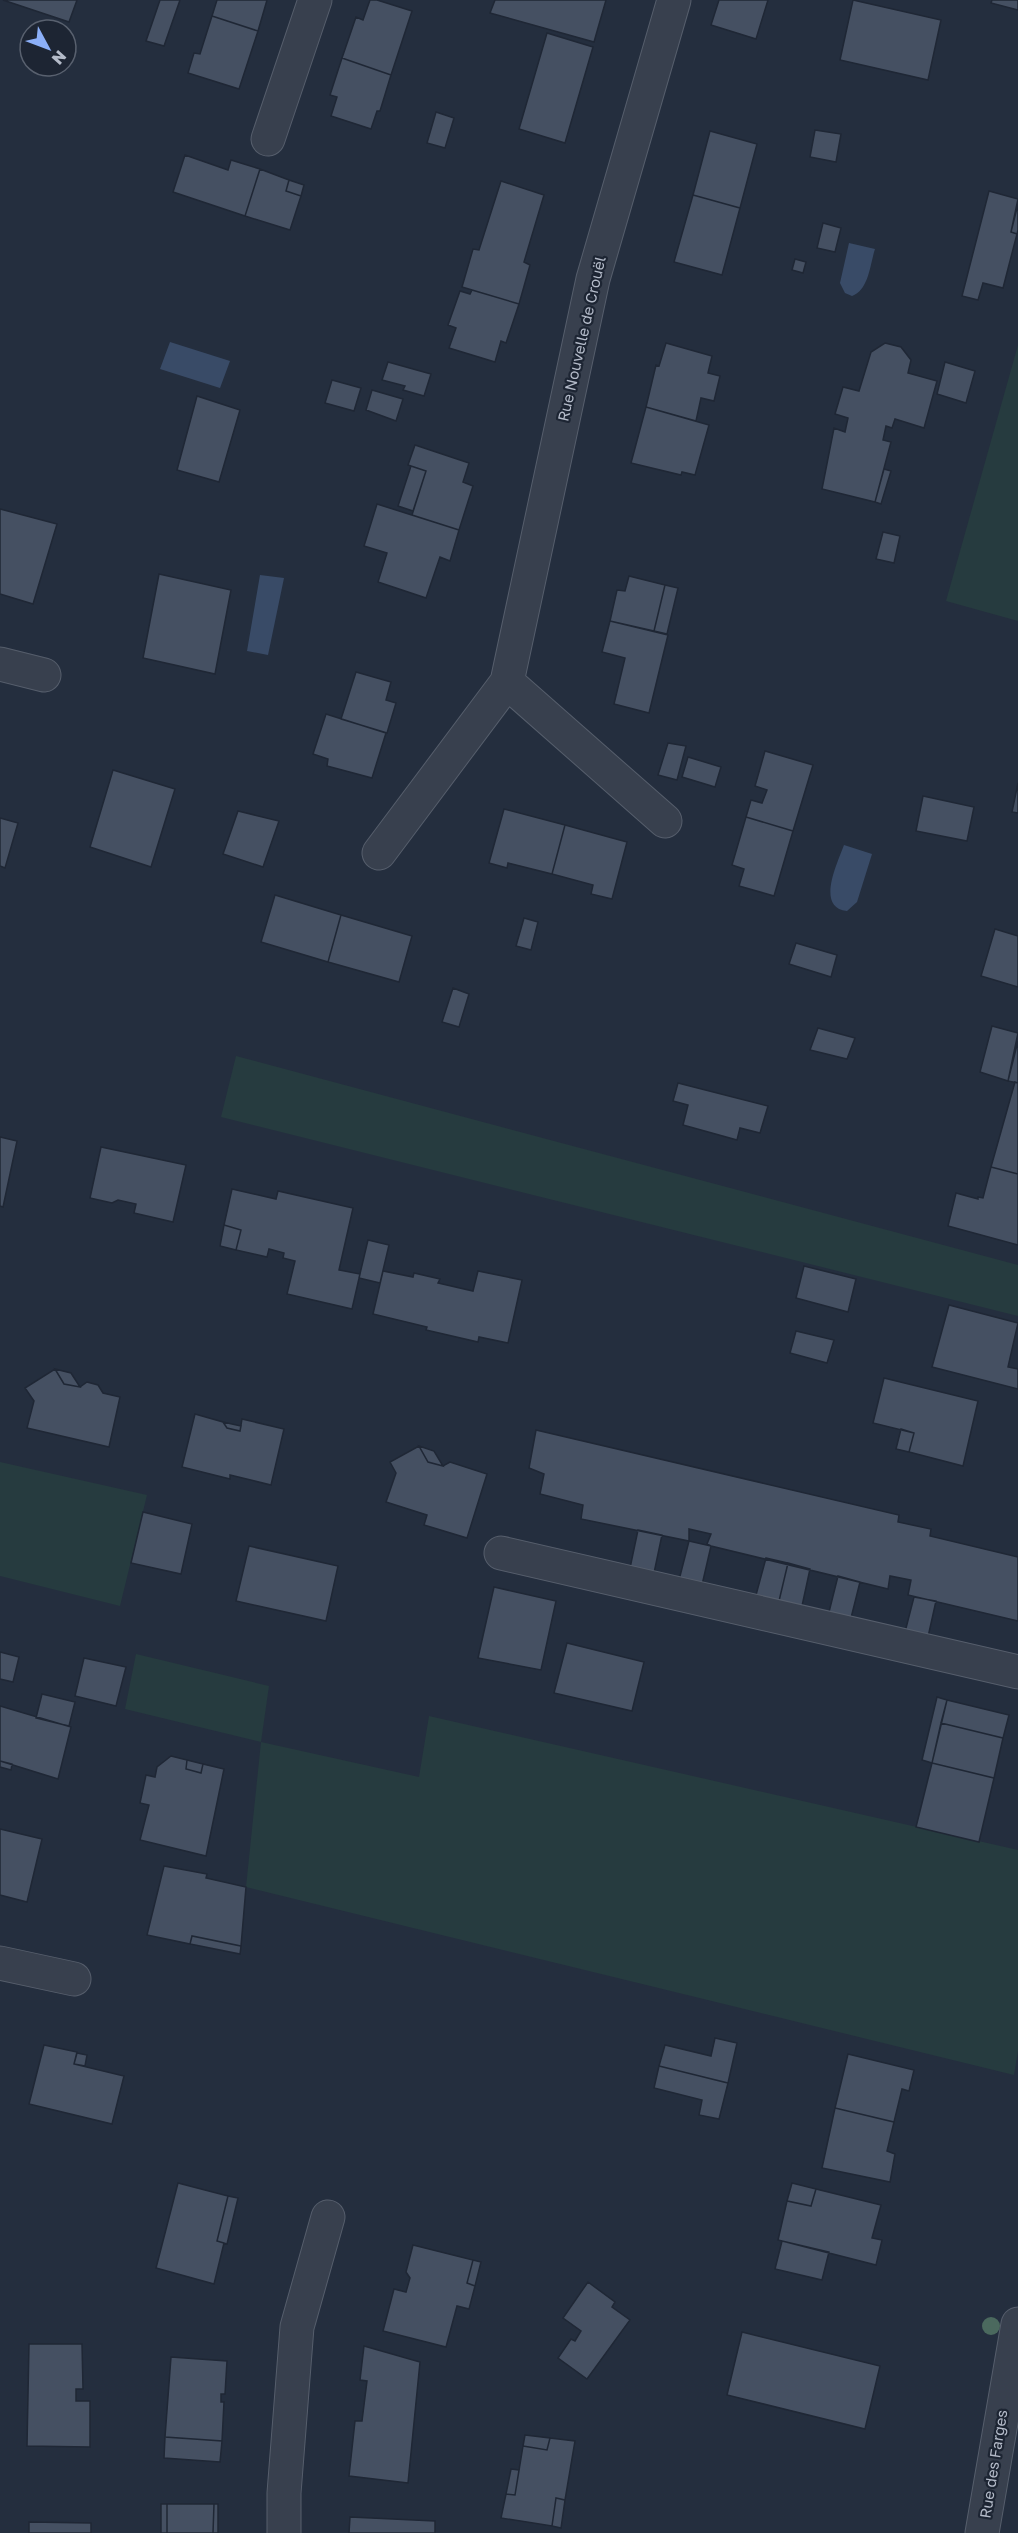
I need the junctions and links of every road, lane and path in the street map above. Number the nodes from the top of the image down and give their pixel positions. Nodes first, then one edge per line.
1 (315, 0) edge
2 (674, 0) edge
3 (268, 139) dead end
4 (0, 664) edge
5 (44, 675) dead end
6 (507, 682) junction
7 (665, 821) dead end
8 (379, 853) dead end
9 (501, 1552) dead end
10 (1018, 1672) edge
11 (0, 1963) edge
12 (74, 1979) dead end
13 (328, 2217) dead end
14 (1018, 2324) edge
15 (284, 2533) edge
16 (982, 2533) edge

1 - 3 street
2 - 6 street, Rue Nouvelle de Crouël
4 - 5 street
6 - 7 street
6 - 8 street, Rue Nouvelle de Crouël
9 - 10 street
11 - 12 street
13 - 15 street
14 - 16 street, Rue des Farges

